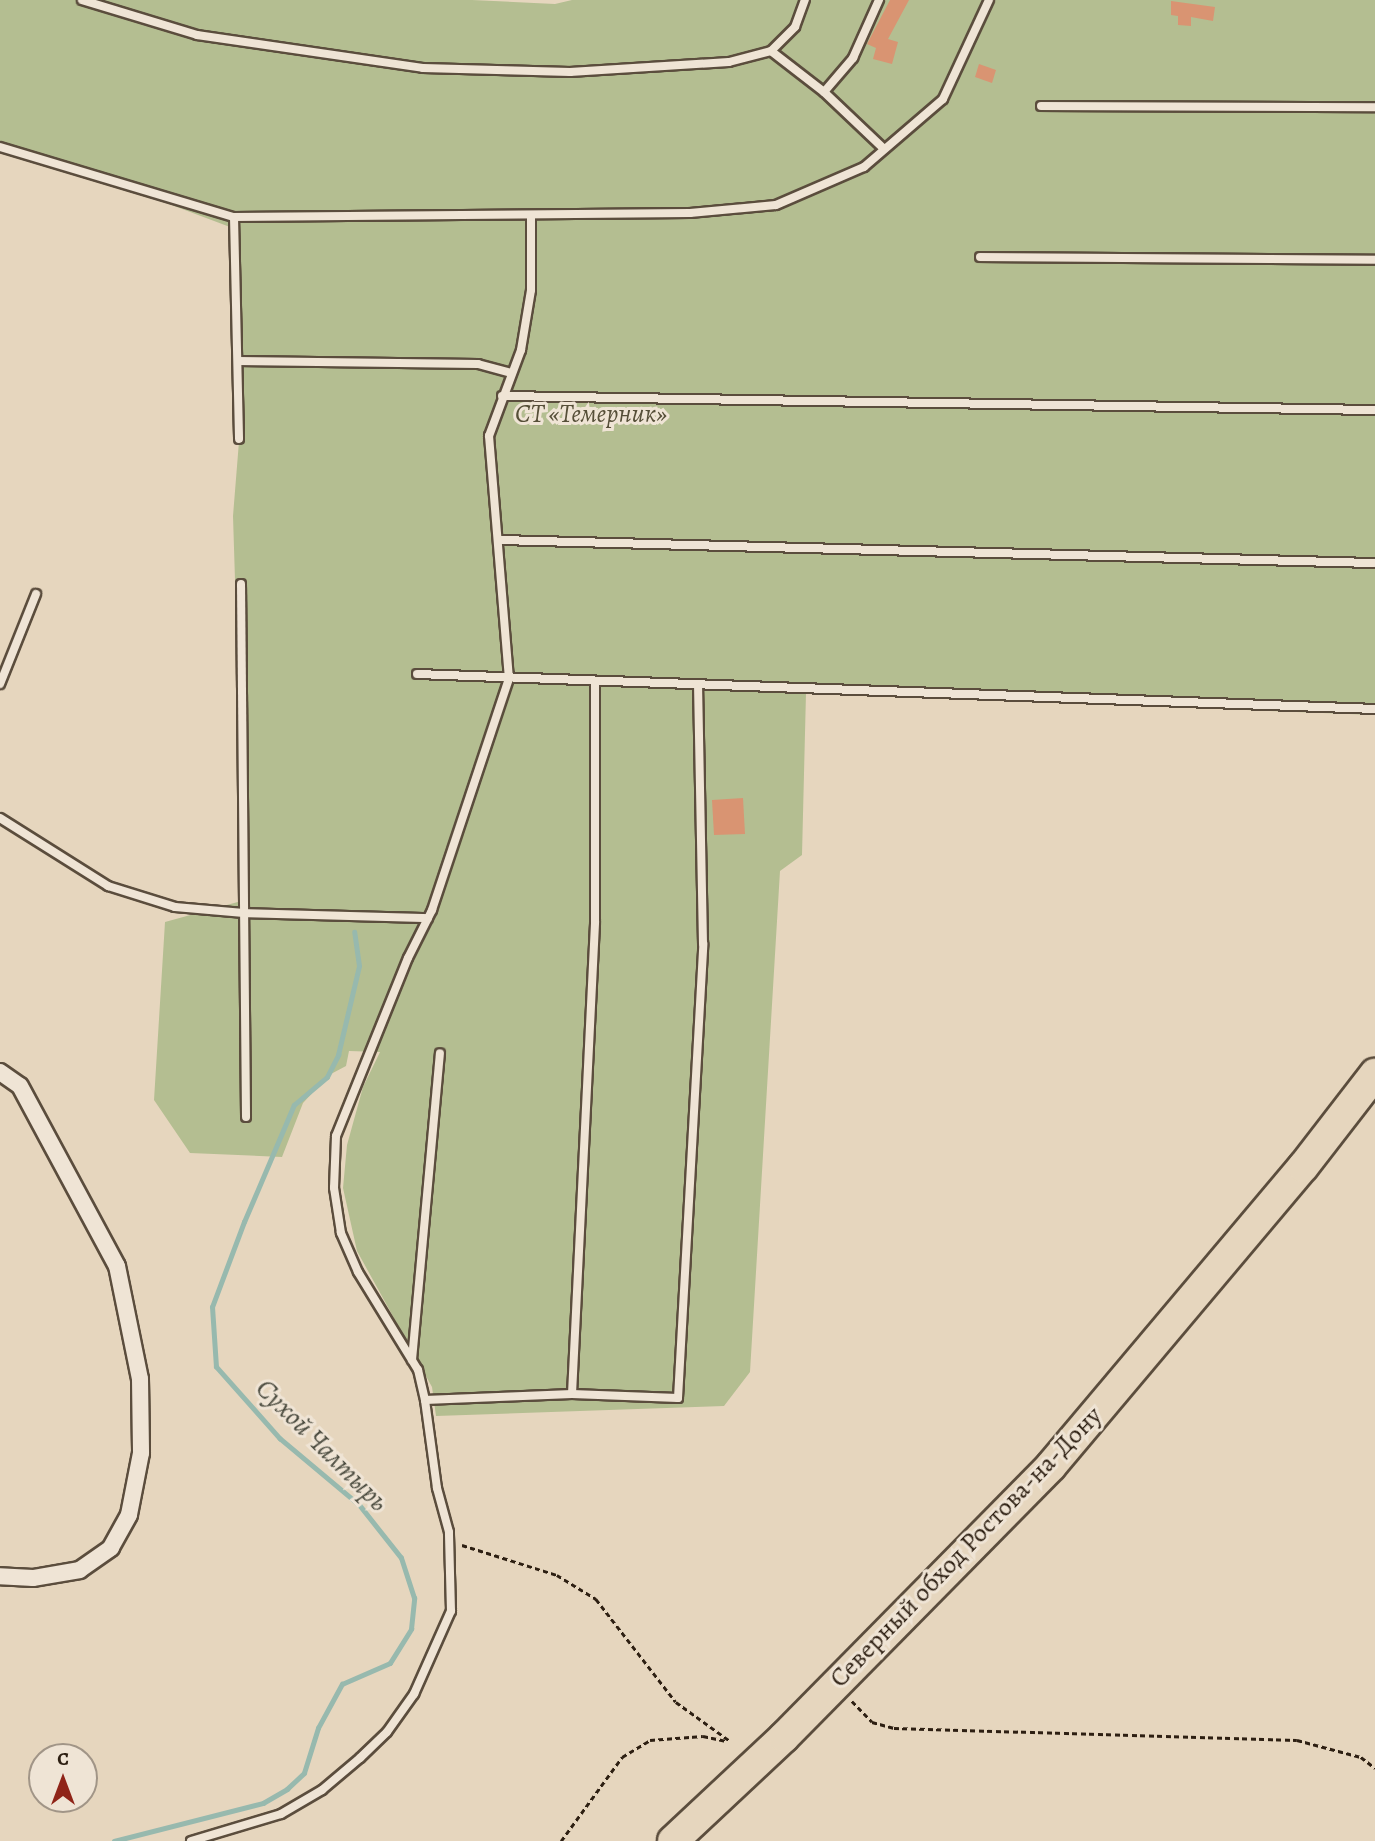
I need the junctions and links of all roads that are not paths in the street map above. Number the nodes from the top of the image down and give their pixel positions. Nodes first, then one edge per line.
1 (82, 0) edge
2 (805, 0) edge
3 (879, 0) edge
4 (989, 0) edge
5 (771, 51) junction
6 (824, 92) junction
7 (1041, 106) dead end
8 (1375, 107) edge
9 (0, 147) edge
10 (883, 148) junction
11 (531, 215) junction
12 (234, 217) junction
13 (981, 257) dead end
14 (1375, 260) edge
15 (237, 361) junction
16 (512, 373) junction
17 (502, 396) junction
18 (1375, 410) edge
19 (239, 439) dead end
20 (500, 540) junction
21 (1375, 563) edge
22 (242, 584) dead end
23 (36, 594) dead end
24 (417, 674) dead end
25 (509, 679) junction
26 (595, 682) junction
27 (0, 684) edge
28 (698, 686) junction
29 (1375, 709) edge
30 (0, 818) edge
31 (244, 913) junction
32 (428, 918) junction
33 (440, 1053) dead end
34 (0, 1072) edge
35 (1375, 1074) edge
36 (1375, 1105) edge
37 (246, 1117) dead end
38 (412, 1361) junction
39 (572, 1394) junction
40 (425, 1400) junction
41 (0, 1576) edge
42 (191, 1841) edge
43 (673, 1841) edge
44 (701, 1841) edge

1 - 5 lane
2 - 5 lane
3 - 6 lane
4 - 10 lane
5 - 6 lane
6 - 10 lane
7 - 8 lane
9 - 12 lane
10 - 11 lane
11 - 12 lane
11 - 16 lane
12 - 15 lane
13 - 14 lane
15 - 16 lane
15 - 19 lane
16 - 17 lane
17 - 18 lane
17 - 20 lane
20 - 21 lane
20 - 25 lane
22 - 31 lane
23 - 27 lane
24 - 25 lane
25 - 26 lane
25 - 32 lane
26 - 28 lane
26 - 39 lane
28 - 29 lane
28 - 39 lane
30 - 31 lane
31 - 32 lane
31 - 37 lane
32 - 38 lane
33 - 38 lane
34 - 41 street
35 - 43 highway, Северный обход Ростова-на-Дону
36 - 44 highway, Северный обход Ростова-на-Дону
38 - 40 lane
39 - 40 lane
40 - 42 lane

